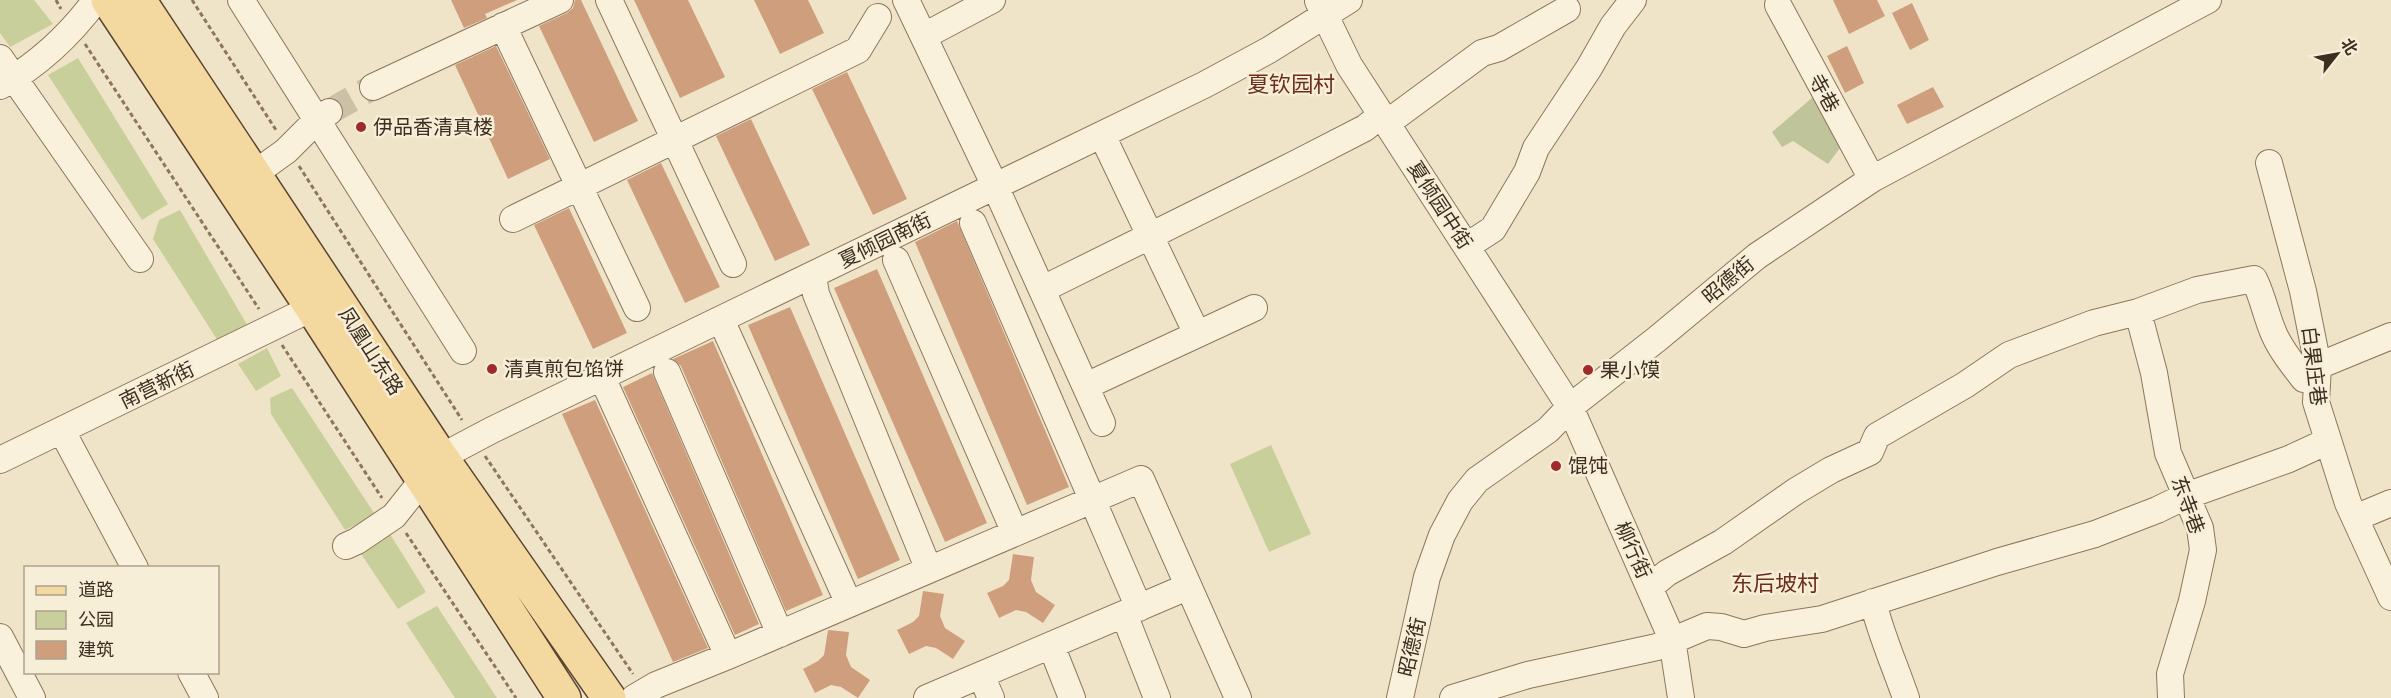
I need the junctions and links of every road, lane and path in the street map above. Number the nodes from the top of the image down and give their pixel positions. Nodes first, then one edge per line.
1 (56, 0) edge
2 (96, 0) edge
3 (108, 0) edge
4 (139, 0) edge
5 (192, 0) edge
6 (241, 0) edge
7 (560, 0) edge
8 (609, 0) edge
9 (906, 0) edge
10 (992, 0) edge
11 (1349, 0) edge
12 (1634, 0) edge
13 (2208, 0) edge
14 (1778, 5) dead end
15 (1321, 7) edge
16 (1567, 9) dead end
17 (878, 17) dead end
18 (503, 26) junction
19 (75, 28) junction
20 (924, 36) junction
21 (4, 74) edge
22 (374, 87) tunnel mouth
23 (323, 116) junction
24 (1384, 119) junction
25 (1102, 135) junction
26 (1825, 136) dead end
27 (675, 139) junction
28 (287, 147) junction
29 (2269, 163) dead end
30 (1868, 173) junction
31 (254, 174) junction
32 (578, 185) junction
33 (995, 186) junction
34 (513, 219) dead end
35 (973, 223) dead end
36 (1150, 236) junction
37 (1467, 246) junction
38 (140, 258) dead end
39 (896, 260) dead end
40 (733, 264) dead end
41 (814, 282) dead end
42 (1041, 287) junction
43 (312, 308) junction
44 (637, 308) dead end
45 (1254, 308) dead end
46 (2138, 312) junction
47 (272, 329) junction
48 (727, 333) dead end
49 (1197, 334) junction
50 (2391, 336) edge
51 (463, 351) dead end
52 (666, 372) dead end
53 (2317, 372) junction
54 (606, 386) dead end
55 (1086, 386) junction
56 (1570, 407) junction
57 (1102, 423) dead end
58 (62, 430) junction
59 (474, 439) junction
60 (2328, 441) junction
61 (0, 460) edge
62 (432, 467) junction
63 (2186, 496) junction
64 (1092, 500) junction
65 (2391, 503) edge
66 (394, 516) junction
67 (2355, 518) junction
68 (1015, 533) junction
69 (346, 546) dead end
70 (134, 566) edge
71 (929, 570) junction
72 (1187, 587) junction
73 (1650, 587) junction
74 (2391, 597) edge
75 (1873, 602) junction
76 (849, 604) junction
77 (1131, 611) junction
78 (780, 634) junction
79 (0, 637) edge
80 (1672, 639) junction
81 (1052, 645) junction
82 (728, 656) junction
83 (192, 674) edge
84 (986, 686) edge
85 (639, 694) edge
86 (33, 698) edge
87 (205, 698) edge
88 (516, 698) edge
89 (564, 698) edge
90 (609, 698) edge
91 (927, 698) edge
92 (1072, 698) edge
93 (1157, 698) edge
94 (1238, 698) edge
95 (1400, 698) edge
96 (1453, 698) edge
97 (1681, 698) edge
98 (1906, 698) edge
99 (2171, 698) edge

1 - 19 path
2 - 19 street
3 - 43 main road, 凤凰山东路
4 - 31 main road, 凤凰山东路
5 - 28 path
6 - 23 street
7 - 18 street
8 - 27 street
9 - 20 street
10 - 20 street
11 - 15 street, 夏倾园南街
12 - 37 street
13 - 30 street, 昭德街
14 - 30 street, 寺巷
15 - 24 street, 夏倾园中街
15 - 25 street, 夏倾园南街
16 - 24 street
17 - 27 street
18 - 22 street
18 - 32 street
19 - 21 street
19 - 47 path
20 - 33 street
21 - 38 street
23 - 28 street
23 - 51 street
24 - 36 street
24 - 37 street, 夏倾园中街
25 - 33 street, 夏倾园南街
25 - 36 street
26 - 30 street
27 - 32 street
27 - 40 street
28 - 31 street
28 - 59 path
29 - 53 street, 白果庄巷
30 - 56 street, 昭德街
31 - 62 main road, 凤凰山东路
32 - 34 street
32 - 44 street
33 - 42 street
33 - 59 street, 夏倾园南街
35 - 64 street
36 - 42 street
36 - 49 street
37 - 56 street, 夏倾园中街
39 - 68 street
41 - 71 street
42 - 55 street
43 - 47 street, 南营新街
43 - 62 main road, 凤凰山东路
45 - 49 street
46 - 53 street
46 - 63 street, 东寺巷
46 - 73 street
47 - 58 street, 南营新街
47 - 66 path
48 - 76 street
49 - 55 street
50 - 53 street
52 - 78 street
53 - 60 street, 白果庄巷
54 - 82 street
55 - 57 street
56 - 73 street, 柳行街
56 - 95 street, 昭德街
58 - 61 street, 南营新街
58 - 70 street
59 - 62 street, 夏倾园南街
59 - 85 path
60 - 63 street
60 - 67 street, 白果庄巷
62 - 66 street
62 - 89 main road, 凤凰山东路
62 - 90 main road, 凤凰山东路
63 - 75 street
63 - 99 street, 东寺巷
64 - 68 street
64 - 72 street
64 - 77 street
65 - 67 street
66 - 69 street
66 - 88 path
67 - 74 street, 白果庄巷
68 - 71 street
71 - 76 street
72 - 77 street
72 - 94 street
73 - 80 street, 柳行街
75 - 80 street
75 - 98 street
76 - 78 street
77 - 81 street
77 - 93 street
78 - 82 street
79 - 86 street
80 - 96 street
80 - 97 street, 柳行街
81 - 84 street
81 - 92 street
82 - 85 street
83 - 87 street
84 - 91 street

